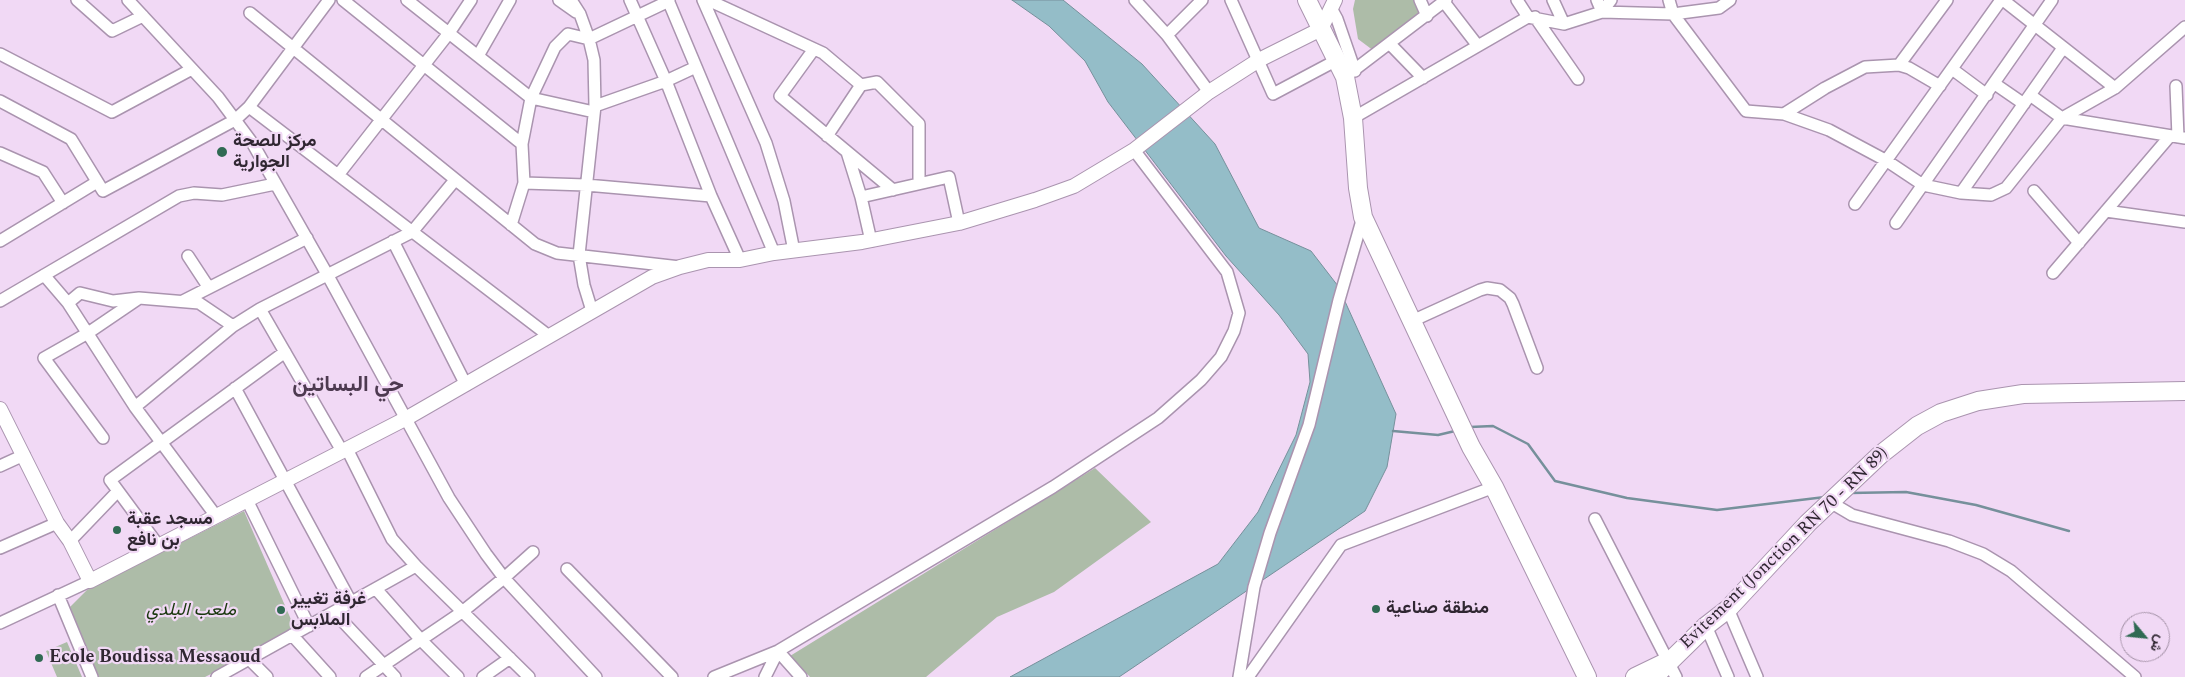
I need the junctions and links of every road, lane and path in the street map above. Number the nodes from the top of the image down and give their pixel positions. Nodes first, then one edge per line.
1 (77, 0) edge
2 (128, 0) edge
3 (330, 0) edge
4 (343, 0) edge
5 (408, 0) edge
6 (472, 0) edge
7 (510, 0) edge
8 (559, 0) edge
9 (571, 0) edge
10 (630, 0) edge
11 (669, 0) edge
12 (703, 0) edge
13 (708, 0) edge
14 (1136, 0) edge
15 (1202, 0) edge
16 (1231, 0) edge
17 (1307, 0) edge
18 (1420, 0) edge
19 (1517, 0) edge
20 (1553, 0) edge
21 (1597, 0) edge
22 (1611, 0) edge
23 (1668, 0) edge
24 (1730, 0) edge
25 (1948, 0) edge
26 (2002, 0) edge
27 (2052, 0) edge
28 (1445, 1) edge
29 (1333, 4) edge
30 (1602, 12) junction
31 (250, 13) dead end
32 (580, 14) junction
33 (1674, 14) junction
34 (637, 15) junction
35 (143, 16) junction
36 (1427, 16) junction
37 (1532, 17) junction
38 (1564, 24) junction
39 (2035, 26) junction
40 (2185, 27) edge
41 (1321, 29) junction
42 (449, 33) junction
43 (1167, 35) junction
44 (589, 39) junction
45 (1390, 44) junction
46 (1478, 46) junction
47 (2063, 48) junction
48 (292, 49) junction
49 (814, 49) junction
50 (0, 54) edge
51 (478, 56) junction
52 (1259, 60) junction
53 (1337, 60) junction
54 (1898, 65) junction
55 (424, 66) junction
56 (696, 67) junction
57 (192, 69) junction
58 (1952, 69) junction
59 (1350, 74) junction
60 (1423, 78) junction
61 (1578, 79) dead end
62 (666, 81) junction
63 (1995, 84) junction
64 (861, 85) junction
65 (1940, 86) junction
66 (2176, 86) dead end
67 (2115, 88) junction
68 (1987, 95) junction
69 (1204, 97) junction
70 (531, 98) junction
71 (2027, 100) junction
72 (0, 101) edge
73 (249, 107) junction
74 (595, 109) junction
75 (1784, 114) junction
76 (1353, 118) junction
77 (2062, 118) junction
78 (235, 120) junction
79 (382, 121) junction
80 (827, 136) junction
81 (2178, 137) edge
82 (522, 144) junction
83 (1136, 148) junction
84 (847, 152) junction
85 (0, 153) edge
86 (1887, 162) junction
87 (338, 175) junction
88 (455, 180) junction
89 (97, 182) junction
90 (524, 183) junction
91 (919, 183) junction
92 (276, 184) junction
93 (1923, 185) junction
94 (586, 186) junction
95 (893, 190) junction
96 (2034, 191) dead end
97 (1961, 194) junction
98 (711, 196) junction
99 (861, 197) junction
100 (63, 203) junction
101 (1855, 204) dead end
102 (2106, 211) junction
103 (1363, 217) junction
104 (2185, 222) edge
105 (959, 223) junction
106 (1896, 223) dead end
107 (511, 225) junction
108 (412, 232) junction
109 (307, 238) junction
110 (871, 240) junction
111 (0, 241) edge
112 (393, 241) junction
113 (2079, 243) junction
114 (794, 250) junction
115 (774, 253) junction
116 (578, 255) junction
117 (188, 256) dead end
118 (740, 260) junction
119 (680, 267) junction
120 (2053, 273) dead end
121 (328, 274) junction
122 (44, 275) junction
123 (209, 288) junction
124 (139, 298) junction
125 (0, 301) edge
126 (182, 301) junction
127 (68, 302) junction
128 (260, 309) junction
129 (592, 311) junction
130 (1412, 322) junction
131 (234, 326) junction
132 (88, 333) junction
133 (549, 336) junction
134 (285, 352) junction
135 (1537, 368) dead end
136 (466, 385) junction
137 (236, 388) junction
138 (2185, 391) edge
139 (135, 407) junction
140 (0, 409) edge
141 (407, 418) junction
142 (103, 438) dead end
143 (162, 443) junction
144 (345, 450) junction
145 (24, 455) junction
146 (0, 466) edge
147 (286, 480) junction
148 (1494, 487) junction
149 (118, 491) junction
150 (247, 500) junction
151 (1830, 502) junction
152 (216, 516) junction
153 (1595, 519) dead end
154 (57, 523) junction
155 (70, 541) junction
156 (158, 545) junction
157 (0, 548) edge
158 (533, 552) dead end
159 (416, 566) junction
160 (567, 569) dead end
161 (504, 578) junction
162 (90, 581) junction
163 (376, 589) junction
164 (58, 595) junction
165 (351, 602) junction
166 (1728, 609) junction
167 (334, 612) junction
168 (462, 612) junction
169 (0, 623) edge
170 (309, 626) junction
171 (1706, 626) junction
172 (292, 635) junction
173 (421, 640) junction
174 (778, 651) junction
175 (510, 658) junction
176 (249, 659) junction
177 (384, 665) junction
178 (1672, 669) edge
179 (92, 677) edge
180 (217, 677) edge
181 (267, 677) edge
182 (330, 677) edge
183 (366, 677) edge
184 (395, 677) edge
185 (458, 677) edge
186 (483, 677) edge
187 (529, 677) edge
188 (596, 677) edge
189 (672, 677) edge
190 (714, 677) edge
191 (765, 677) edge
192 (801, 677) edge
193 (1238, 677) edge
194 (1248, 677) edge
195 (1588, 677) edge
196 (1635, 677) edge
197 (1654, 677) edge
198 (1728, 677) edge
199 (1757, 677) edge
200 (2135, 677) edge

1 - 35 street
2 - 35 street
3 - 48 street
4 - 55 street
5 - 42 street
6 - 42 street
7 - 51 street
8 - 32 street
9 - 32 street
10 - 34 street
11 - 34 street
11 - 56 street
12 - 114 street
13 - 49 street
14 - 43 street
15 - 43 street
16 - 52 street
17 - 41 main road
18 - 36 street
19 - 37 street
20 - 38 street
21 - 30 street
22 - 30 street
23 - 33 street
24 - 33 street
25 - 54 street
26 - 39 street
26 - 58 street
27 - 39 street
28 - 36 street
28 - 46 street
29 - 41 street
29 - 59 street
30 - 33 street
30 - 38 street
31 - 48 street
32 - 44 street
33 - 75 street
34 - 44 street
34 - 62 street
35 - 57 street
36 - 45 street
37 - 38 street
37 - 46 street
37 - 61 street
39 - 47 street
39 - 63 street
40 - 67 street
41 - 52 street
41 - 53 main road
42 - 51 street
42 - 55 street
43 - 69 street
44 - 70 street
44 - 74 street
45 - 59 street
45 - 60 street
46 - 60 street
47 - 67 street
47 - 71 street
48 - 73 street
48 - 79 street
49 - 64 street
49 - 80 street
50 - 57 street
51 - 70 street
52 - 53 street
52 - 69 street
53 - 59 main road
54 - 65 street
54 - 75 street
55 - 79 street
55 - 82 street
56 - 62 street
56 - 115 street
57 - 78 street
58 - 65 street
58 - 68 street
59 - 76 main road
60 - 76 street
62 - 74 street
62 - 98 street
63 - 68 street
63 - 71 street
64 - 80 street
64 - 91 street
65 - 86 street
66 - 81 street
67 - 77 street
68 - 93 street
69 - 83 street
70 - 74 street
70 - 82 street
71 - 77 street
71 - 97 street
72 - 89 street
73 - 78 street
73 - 87 street
74 - 94 street
75 - 86 street
76 - 103 main road
77 - 81 street
77 - 97 street
78 - 89 street
78 - 92 street
79 - 87 street
79 - 88 street
80 - 84 street
81 - 102 street
82 - 90 street
83 - 105 street
83 - 174 street
84 - 95 street
84 - 99 street
85 - 100 street
86 - 93 street
86 - 101 street
87 - 108 street
88 - 107 street
88 - 108 street
89 - 100 street
90 - 94 street
90 - 107 street
91 - 95 street
91 - 105 street
92 - 109 street
92 - 122 street
93 - 97 street
93 - 106 street
94 - 98 street
94 - 116 street
95 - 99 street
96 - 113 street
98 - 118 street
99 - 110 street
100 - 111 street
102 - 104 street
102 - 113 street
103 - 130 main road
103 - 193 street
105 - 110 street
107 - 116 street
108 - 112 street
108 - 133 street
109 - 121 street
109 - 123 street
110 - 114 street
112 - 121 street
112 - 136 street
113 - 120 street
114 - 115 street
115 - 118 street
116 - 119 street
116 - 129 street
117 - 123 street
118 - 119 street
119 - 129 street
121 - 128 street
121 - 141 street
122 - 125 street
122 - 127 street
123 - 126 street
124 - 126 street
124 - 127 street
124 - 132 street
126 - 131 street
127 - 132 street
128 - 131 street
128 - 134 street
129 - 133 street
130 - 135 street
130 - 148 main road
131 - 139 street
132 - 139 street
132 - 142 street
133 - 136 street
134 - 137 street
134 - 144 street
136 - 141 street
137 - 143 street
137 - 147 street
138 - 151 main road, Evitement (Jonction RN 70 - RN 89)
139 - 143 street
140 - 145 street
141 - 144 street
141 - 161 street
143 - 149 street
143 - 152 street
144 - 147 street
144 - 159 street
145 - 146 street
145 - 154 street
147 - 150 street
147 - 165 street
148 - 194 street
148 - 195 main road
149 - 155 street
149 - 156 street
150 - 152 street
150 - 170 street
151 - 166 main road, Evitement (Jonction RN 70 - RN 89)
151 - 200 street
152 - 156 street
153 - 178 street
154 - 155 street
154 - 157 street
155 - 162 street
156 - 162 street
158 - 161 street
159 - 163 street
159 - 168 street
160 - 189 street
161 - 168 street
161 - 188 street
162 - 164 street
163 - 165 street
163 - 173 street
164 - 169 street
164 - 179 street
165 - 167 street
166 - 171 main road, Evitement (Jonction RN 70 - RN 89)
166 - 199 street
167 - 170 street
167 - 177 street
168 - 173 street
168 - 175 street
170 - 172 street
171 - 178 main road, Evitement (Jonction RN 70 - RN 89)
171 - 198 street
172 - 176 street
172 - 182 street
173 - 177 street
173 - 185 street
174 - 190 street
174 - 191 street
174 - 192 street
175 - 186 street
175 - 187 street
176 - 180 street
176 - 181 street
177 - 183 street
177 - 184 street
178 - 196 main road
178 - 197 main road, Evitement (Jonction RN 70 - RN 89)

